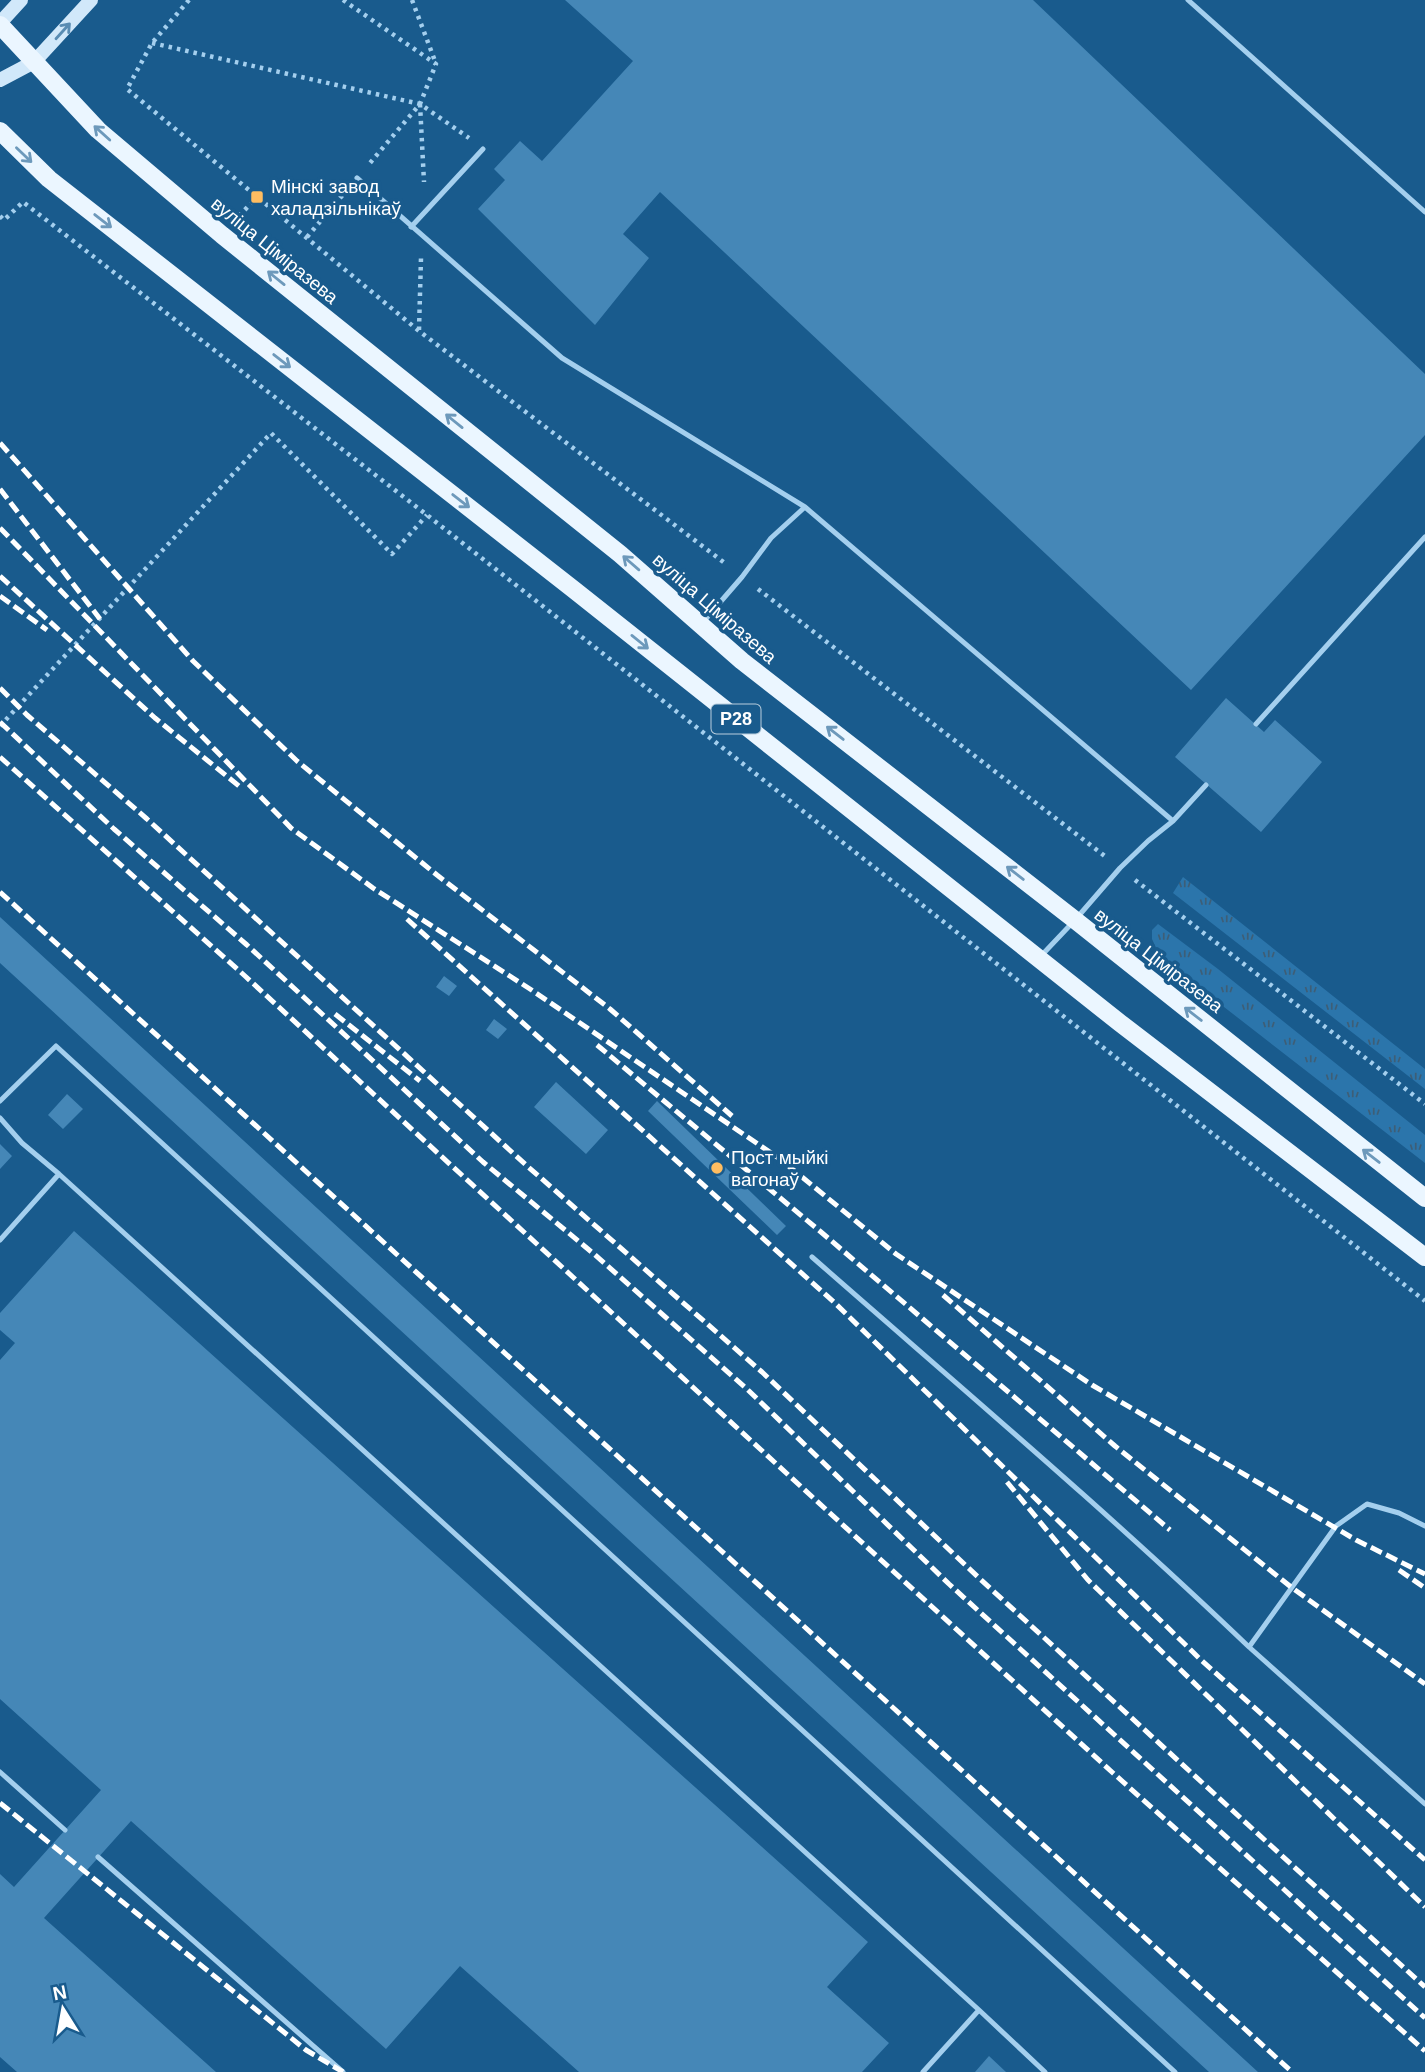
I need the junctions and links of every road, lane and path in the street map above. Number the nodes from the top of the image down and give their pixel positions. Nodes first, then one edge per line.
1 (21, 0) edge
2 (91, 0) edge
3 (343, 0) edge
4 (412, 0) edge
5 (1188, 0) edge
6 (0, 24) edge
7 (152, 43) dead end
8 (34, 62) junction
9 (436, 64) junction
10 (0, 80) edge
11 (420, 104) junction
12 (0, 131) edge
13 (483, 149) joint
14 (357, 178) junction
15 (426, 211) junction
16 (1425, 212) edge
17 (0, 216) edge
18 (411, 227) junction
19 (421, 235) junction
20 (307, 237) dead end
21 (419, 331) dead end
22 (804, 508) junction
23 (428, 515) junction
24 (1425, 537) edge
25 (701, 624) junction
26 (1256, 724) dead end
27 (0, 726) edge
28 (1206, 785) dead end
29 (1173, 821) junction
30 (1075, 920) junction
31 (1038, 959) junction
32 (0, 1101) edge
33 (0, 1118) edge
34 (59, 1174) junction
35 (1425, 1198) edge
36 (0, 1240) edge
37 (1425, 1256) edge
38 (812, 1257) dead end
39 (1425, 1301) edge
40 (1425, 1526) edge
41 (1249, 1647) junction
42 (0, 1773) edge
43 (1425, 1804) edge
44 (65, 1830) dead end
45 (98, 1857) dead end
46 (979, 2010) junction
47 (343, 2072) edge
48 (923, 2072) edge
49 (1045, 2072) edge
50 (1175, 2072) edge

1 - 6 main road
8 -> 2 main road
3 - 9 path
4 - 9 path
5 - 16 lane
6 - 8 main road, вуліца Ціміразева / Р28
7 - 11 path
8 - 10 main road
25 -> 8 main road, вуліца Ціміразева / Р28
9 - 11 path
11 - 13 path
11 - 14 path
11 - 15 path
12 -> 31 main road, Р28
13 - 15 lane
14 - 18 lane
14 - 20 path
15 - 18 lane
17 - 23 path
18 - 19 lane
19 - 21 path
19 - 22 lane
22 - 25 lane
22 - 29 lane
23 - 27 path
23 - 39 path
24 - 26 lane
30 -> 25 main road, вуліца Ціміразева / Р28
28 - 29 lane
29 - 30 lane
30 - 31 lane
35 -> 30 main road, вуліца Ціміразева / Р28
31 - 37 main road, Р28
32 - 50 lane
33 - 34 lane
34 - 36 lane
34 - 46 lane
38 - 41 lane
40 - 41 lane
41 - 43 lane
42 - 44 lane
45 - 47 lane
46 - 48 lane
46 - 49 lane

